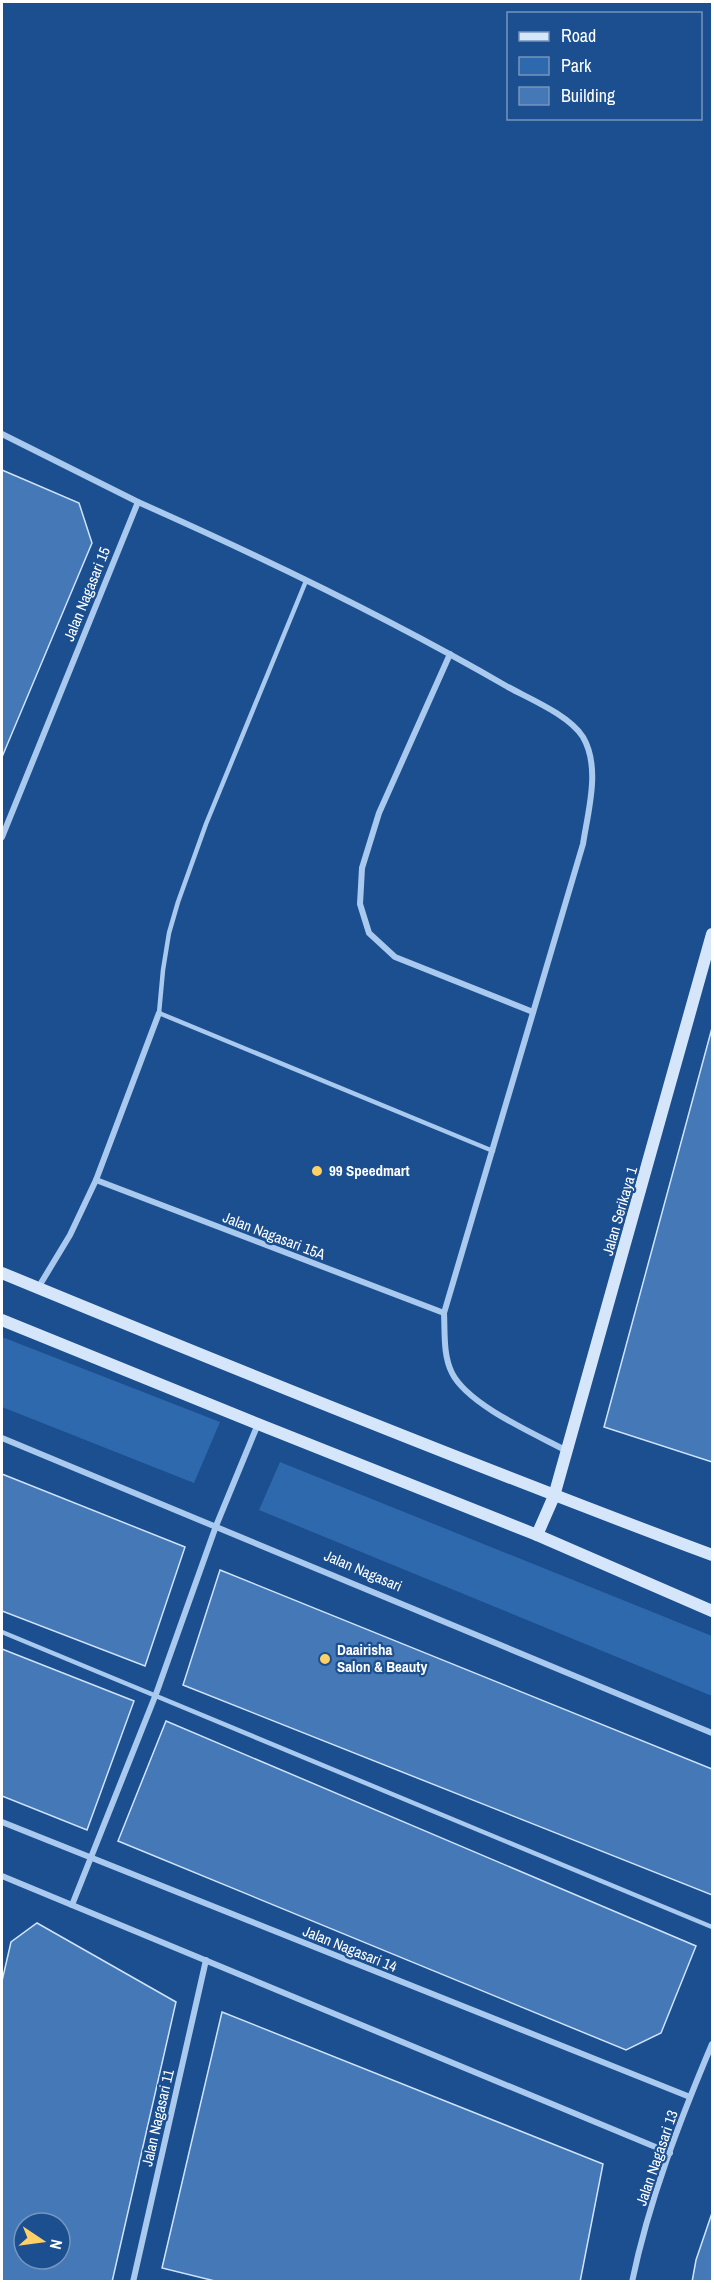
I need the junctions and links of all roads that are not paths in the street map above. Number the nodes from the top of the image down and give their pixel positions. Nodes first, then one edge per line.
1 (2, 434) edge
2 (138, 502) junction
3 (306, 581) junction
4 (450, 654) junction
5 (2, 837) edge
6 (712, 934) edge
7 (533, 1012) junction
8 (159, 1013) junction
9 (494, 1151) junction
10 (96, 1180) junction
11 (2, 1273) edge
12 (38, 1288) junction
13 (444, 1313) junction
14 (2, 1320) edge
15 (258, 1424) junction
16 (2, 1438) edge
17 (567, 1451) junction
18 (554, 1496) junction
19 (216, 1526) junction
20 (537, 1535) junction
21 (712, 1555) edge
22 (712, 1611) edge
23 (2, 1632) edge
24 (156, 1695) junction
25 (712, 1733) edge
26 (2, 1822) edge
27 (90, 1858) junction
28 (2, 1876) edge
29 (72, 1905) junction
30 (712, 1927) edge
31 (206, 1960) junction
32 (712, 2044) edge
33 (690, 2097) junction
34 (670, 2153) junction
35 (133, 2282) edge
36 (632, 2282) edge

1 - 2 street
2 - 3 street
2 - 5 street, Jalan Nagasari 15
3 - 4 street
3 - 8 lane
4 - 7 street
4 - 7 street
6 - 17 street, Jalan Serikaya 1
7 - 9 street
8 - 9 lane
8 - 10 street
9 - 13 street
10 - 12 street
10 - 13 street, Jalan Nagasari 15A
11 - 12 street
12 - 18 street
13 - 17 street
14 - 15 street
15 - 19 street
15 - 20 street
16 - 19 street, Jalan Nagasari
17 - 18 street, Jalan Serikaya 1
18 - 20 street, Jalan Serikaya 1
18 - 21 street
19 - 24 street
19 - 25 street, Jalan Nagasari
20 - 22 street
23 - 24 lane
24 - 27 street
24 - 30 lane
26 - 27 street, Jalan Nagasari 14
27 - 29 street
27 - 33 street, Jalan Nagasari 14
28 - 29 street
29 - 31 street
31 - 34 street
31 - 35 street, Jalan Nagasari 11
32 - 33 street, Jalan Nagasari 13
33 - 34 street, Jalan Nagasari 13
34 - 36 street, Jalan Nagasari 13

